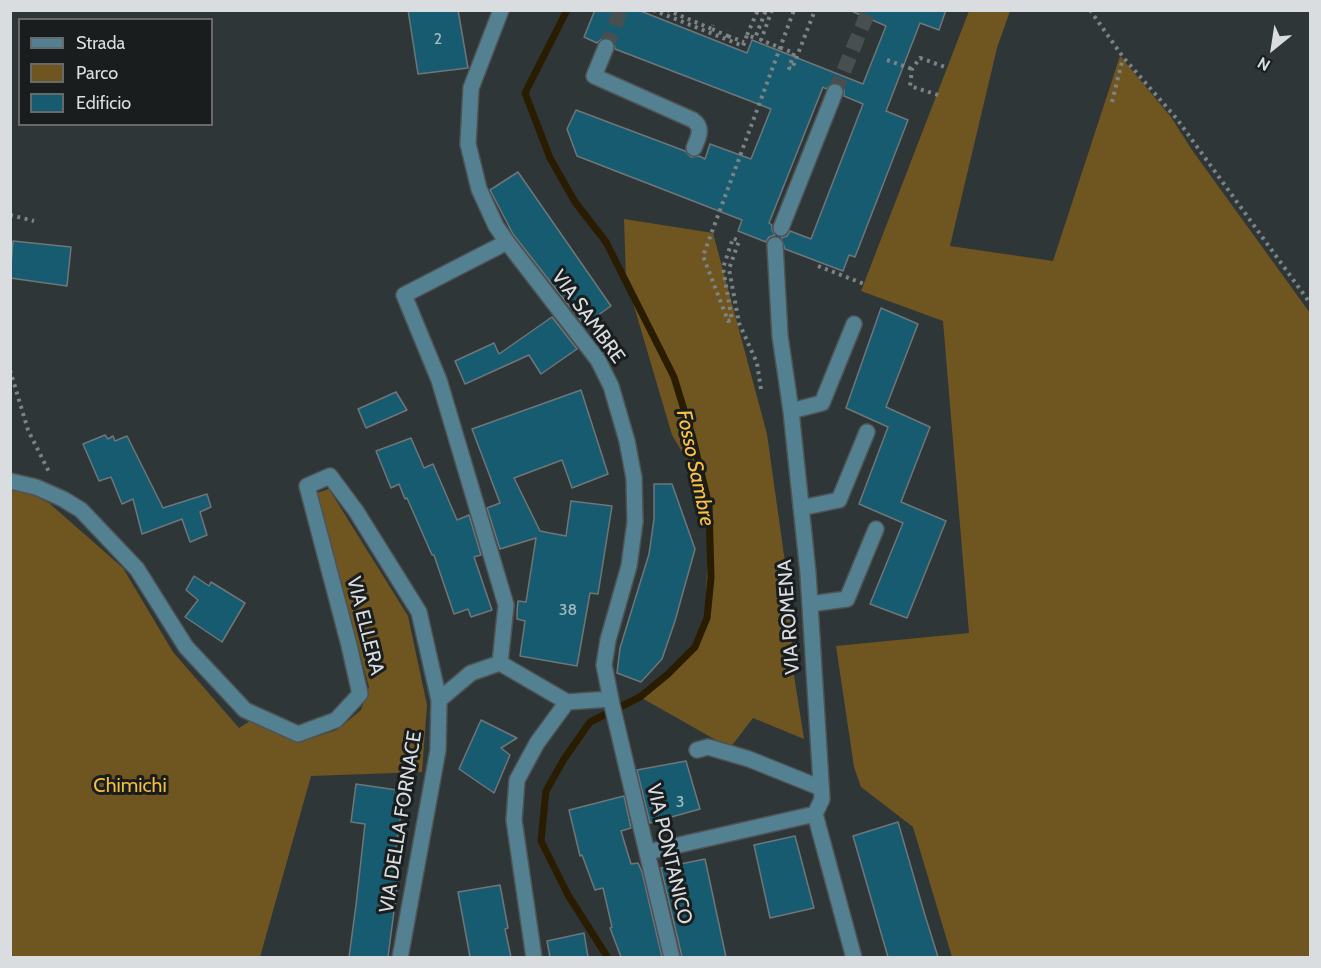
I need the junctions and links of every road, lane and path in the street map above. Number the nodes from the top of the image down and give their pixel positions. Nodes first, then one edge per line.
1 (501, 10) edge
2 (653, 10) edge
3 (667, 10) edge
4 (766, 10) edge
5 (772, 10) edge
6 (794, 10) edge
7 (815, 10) edge
8 (1090, 10) edge
9 (757, 11) edge
10 (747, 35) junction
11 (744, 42) junction
12 (606, 47) tunnel mouth
13 (780, 48) junction
14 (1123, 57) junction
15 (887, 60) dead end
16 (948, 68) dead end
17 (912, 69) junction
18 (835, 93) tunnel mouth
19 (938, 95) dead end
20 (1112, 102) dead end
21 (694, 148) dead end
22 (10, 215) edge
23 (34, 221) dead end
24 (781, 228) dead end
25 (507, 242) junction
26 (775, 245) dead end
27 (818, 266) dead end
28 (864, 284) dead end
29 (1311, 303) edge
30 (854, 324) dead end
31 (10, 370) edge
32 (768, 377) dead end
33 (760, 378) junction
34 (761, 390) dead end
35 (791, 411) junction
36 (867, 432) dead end
37 (10, 481) edge
38 (63, 499) junction
39 (801, 508) junction
40 (876, 529) dead end
41 (810, 604) junction
42 (500, 663) junction
43 (439, 700) junction
44 (567, 702) junction
45 (611, 702) junction
46 (698, 750) dead end
47 (626, 760) joint
48 (821, 788) junction
49 (815, 814) junction
50 (648, 852) junction
51 (400, 957) edge
52 (534, 957) edge
53 (672, 957) edge
54 (854, 957) edge

1 - 25 street, VIA SAMBRE
2 - 11 path
3 - 11 path
4 - 10 path
5 - 13 path
6 - 13 path
7 - 13 path
8 - 14 path
9 - 10 path
10 - 11 path
12 - 21 street
13 - 33 path
14 - 20 path
14 - 29 path
15 - 17 path
16 - 17 path
17 - 19 path
18 - 24 street
22 - 23 path
25 - 42 street
25 - 45 street, VIA SAMBRE
26 - 35 street, VIA ROMENA
27 - 28 path
30 - 35 street
31 - 38 path
32 - 33 path
33 - 34 path
35 - 39 street, VIA ROMENA
36 - 39 street
37 - 38 street, VIA ELLERA
38 - 43 street, VIA ELLERA
39 - 41 street, VIA ROMENA
40 - 41 street
41 - 48 street, VIA ROMENA
42 - 43 street
42 - 44 street
43 - 51 street, VIA DELLA FORNACE
44 - 45 street
44 - 52 street
45 - 47 street, VIA SAMBRE
46 - 48 street
47 - 50 street, VIA PONTANICO
48 - 49 street, VIA ROMENA
49 - 50 street
49 - 54 street
50 - 53 street, VIA PONTANICO

